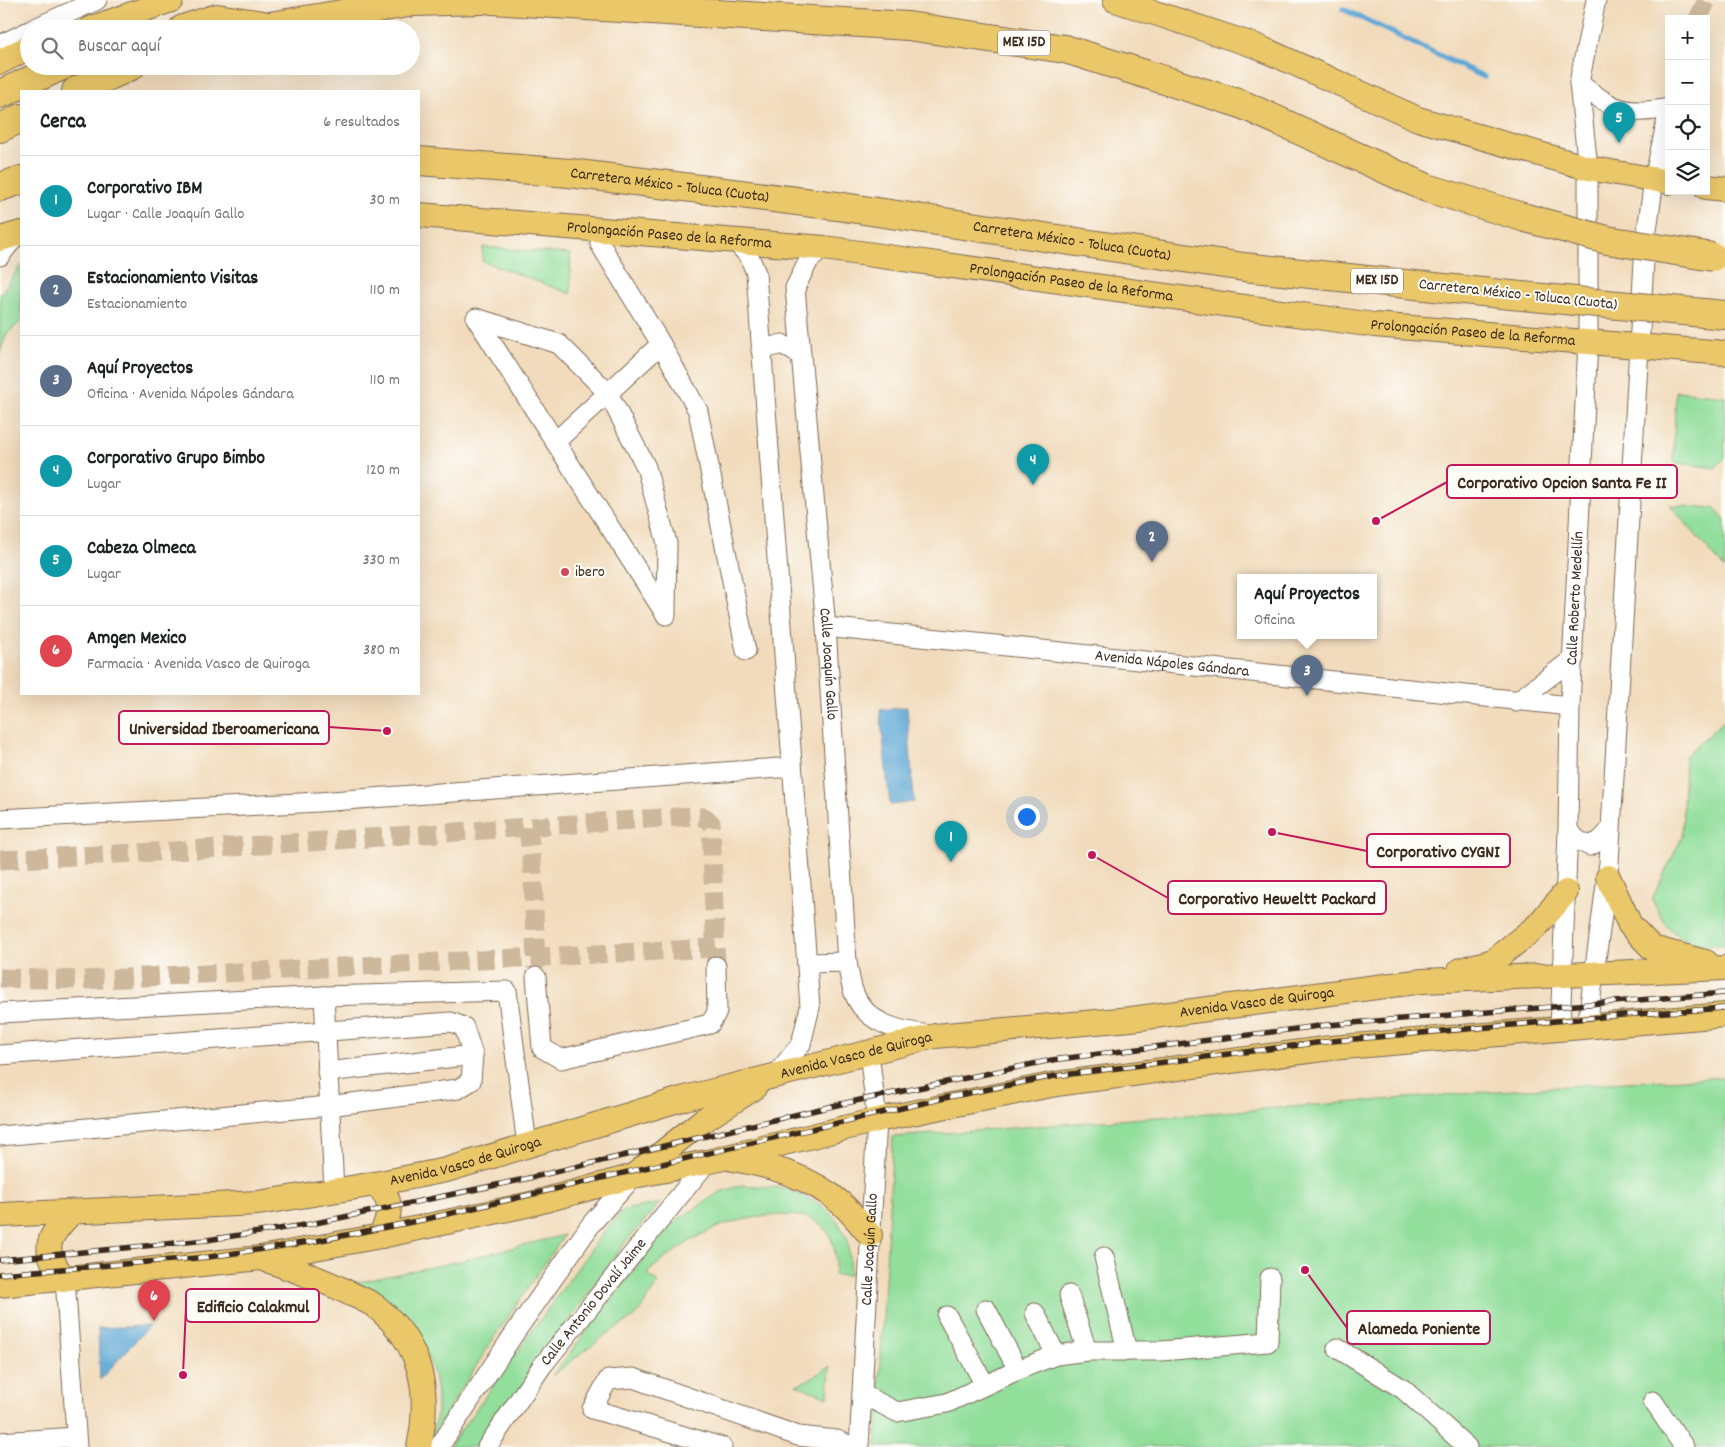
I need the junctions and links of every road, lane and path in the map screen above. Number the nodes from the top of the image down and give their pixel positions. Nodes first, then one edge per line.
1 (98, 0) edge
2 (171, 0) edge
3 (482, 0) edge
4 (492, 0) edge
5 (1115, 0) edge
6 (1596, 0) edge
7 (53, 20) edge
8 (97, 20) edge
9 (116, 20) edge
10 (211, 20) edge
11 (226, 20) edge
12 (302, 20) edge
13 (20, 35) edge
14 (0, 45) edge
15 (20, 52) edge
16 (0, 62) edge
17 (42, 75) edge
18 (67, 75) edge
19 (111, 75) edge
20 (1579, 83) junction
21 (35, 90) edge
22 (78, 90) edge
23 (0, 94) edge
24 (20, 96) edge
25 (0, 106) edge
26 (1665, 110) edge
27 (20, 118) edge
28 (0, 128) edge
29 (1665, 144) edge
30 (420, 161) edge
31 (1588, 168) junction
32 (20, 180) edge
33 (1661, 180) edge
34 (0, 187) edge
35 (1710, 187) edge
36 (1725, 189) edge
37 (420, 215) edge
38 (600, 229) junction
39 (13, 236) edge
40 (735, 241) junction
41 (824, 248) junction
42 (0, 256) edge
43 (1719, 257) edge
44 (1725, 315) edge
45 (1588, 342) junction
46 (661, 344) junction
47 (1637, 346) junction
48 (761, 350) junction
49 (1725, 354) edge
50 (800, 356) junction
51 (608, 393) junction
52 (555, 442) junction
53 (826, 627) junction
54 (746, 651) dead end
55 (1574, 658) junction
56 (1516, 702) junction
57 (1570, 706) junction
58 (792, 767) junction
59 (0, 818) edge
60 (1611, 829) junction
61 (1568, 831) junction
62 (1608, 877) junction
63 (1566, 892) junction
64 (847, 962) junction
65 (807, 963) junction
66 (716, 966) tunnel mouth
67 (1725, 967) edge
68 (1564, 974) junction
69 (1594, 974) junction
70 (536, 977) tunnel mouth
71 (1423, 981) junction
72 (324, 996) junction
73 (0, 1013) edge
74 (1725, 1015) edge
75 (1587, 1026) junction
76 (1560, 1028) junction
77 (327, 1032) junction
78 (935, 1036) junction
79 (869, 1052) junction
80 (0, 1055) edge
81 (473, 1055) junction
82 (327, 1072) junction
83 (775, 1076) junction
84 (329, 1106) junction
85 (877, 1120) junction
86 (0, 1136) edge
87 (527, 1145) junction
88 (715, 1160) junction
89 (634, 1176) junction
90 (375, 1184) junction
91 (334, 1190) junction
92 (72, 1212) junction
93 (0, 1215) edge
94 (382, 1236) junction
95 (870, 1236) junction
96 (260, 1258) junction
97 (1104, 1258) dead end
98 (65, 1278) junction
99 (1270, 1278) dead end
100 (0, 1285) edge
101 (1069, 1295) dead end
102 (986, 1309) dead end
103 (1035, 1313) dead end
104 (947, 1316) dead end
105 (1337, 1348) dead end
106 (1087, 1351) junction
107 (1127, 1351) junction
108 (1056, 1355) junction
109 (1018, 1370) junction
110 (985, 1385) junction
111 (862, 1394) junction
112 (1653, 1400) dead end
113 (0, 1442) edge
114 (76, 1442) edge
115 (419, 1447) edge
116 (439, 1447) edge
117 (487, 1447) edge
118 (722, 1447) edge
119 (854, 1447) edge
120 (859, 1447) edge
121 (1467, 1447) edge
122 (1684, 1447) edge

1 - 7 street
1 - 8 street
2 - 9 main road
3 - 12 highway
4 - 43 highway, MEX 15D, bridge
5 - 31 main road
6 - 20 street, Calle Roberto Medellín
10 - 11 highway
13 - 14 street
15 - 16 main road
17 - 23 highway
18 - 21 highway
19 - 22 highway
20 - 26 street
20 - 31 street, Calle Roberto Medellín
24 - 25 highway
27 - 28 highway
29 - 33 street
30 - 44 highway, Carretera México - Toluca (Cuota) / MEX 15D, bridge
31 - 33 main road
31 - 45 street, Calle Roberto Medellín
32 - 34 highway
33 - 47 street
35 - 36 main road
37 - 38 main road, Prolongación Paseo de la Reforma
38 - 40 main road, Prolongación Paseo de la Reforma
38 - 46 street
39 - 42 street
40 - 41 main road, Prolongación Paseo de la Reforma
40 - 48 street
41 - 45 main road, Prolongación Paseo de la Reforma
41 - 50 street, Calle Joaquín Gallo
45 - 47 main road, Prolongación Paseo de la Reforma
45 - 55 street, Calle Roberto Medellín
46 - 51 street
46 - 54 street
47 - 49 main road, Prolongación Paseo de la Reforma
47 - 60 street
48 - 50 street
48 - 58 street
50 - 53 street, Calle Joaquín Gallo
51 - 52 street
51 - 52 street
51 - 52 street
53 - 56 street, Avenida Nápoles Gándara
53 - 64 street, Calle Joaquín Gallo
55 - 56 street
55 - 57 street, Calle Roberto Medellín
56 - 57 street, Avenida Nápoles Gándara
57 - 61 street, Calle Roberto Medellín
58 - 59 street
58 - 65 street
60 - 61 street
60 - 62 street
61 - 63 street, Calle Roberto Medellín
62 - 67 main road
62 - 69 street
63 - 68 street, Calle Roberto Medellín
63 - 71 main road
64 - 65 street
64 - 78 street, Calle Joaquín Gallo
65 - 83 street
66 - 70 street
67 - 69 main road, Avenida Vasco de Quiroga
68 - 69 main road, Avenida Vasco de Quiroga
68 - 71 main road, Avenida Vasco de Quiroga
68 - 76 street, Calle Roberto Medellín
69 - 75 street
71 - 78 main road, Avenida Vasco de Quiroga
72 - 73 street
72 - 77 street
72 - 87 street
74 - 75 main road
75 - 76 main road
76 - 85 main road
77 - 80 street
77 - 81 street
77 - 82 street
78 - 79 main road, Avenida Vasco de Quiroga
79 - 83 main road, Avenida Vasco de Quiroga
79 - 85 street, Calle Joaquín Gallo
81 - 82 street
81 - 84 street
82 - 84 street
83 - 87 main road, Avenida Vasco de Quiroga
83 - 89 main road
84 - 86 street
84 - 91 street
85 - 88 main road
85 - 95 street, Calle Joaquín Gallo
87 - 90 main road, Avenida Vasco de Quiroga
88 - 89 main road
88 - 95 main road
88 - 117 street, Calle Antonio Dovalí Jaime
89 - 94 main road
89 - 116 street
90 - 91 main road, Avenida Vasco de Quiroga
90 - 94 main road
91 - 92 main road, Avenida Vasco de Quiroga
92 - 93 main road, Avenida Vasco de Quiroga
92 - 98 main road
94 - 96 main road
95 - 111 street, Calle Joaquín Gallo
96 - 98 main road
96 - 115 main road
97 - 107 street
98 - 100 main road
98 - 114 street
99 - 107 street
101 - 106 street
102 - 109 street
103 - 108 street
104 - 110 street
105 - 121 street
106 - 107 street
106 - 108 street
108 - 109 street
109 - 110 street
110 - 111 street
111 - 120 street, Calle Joaquín Gallo
112 - 122 street
113 - 114 street
118 - 119 street

